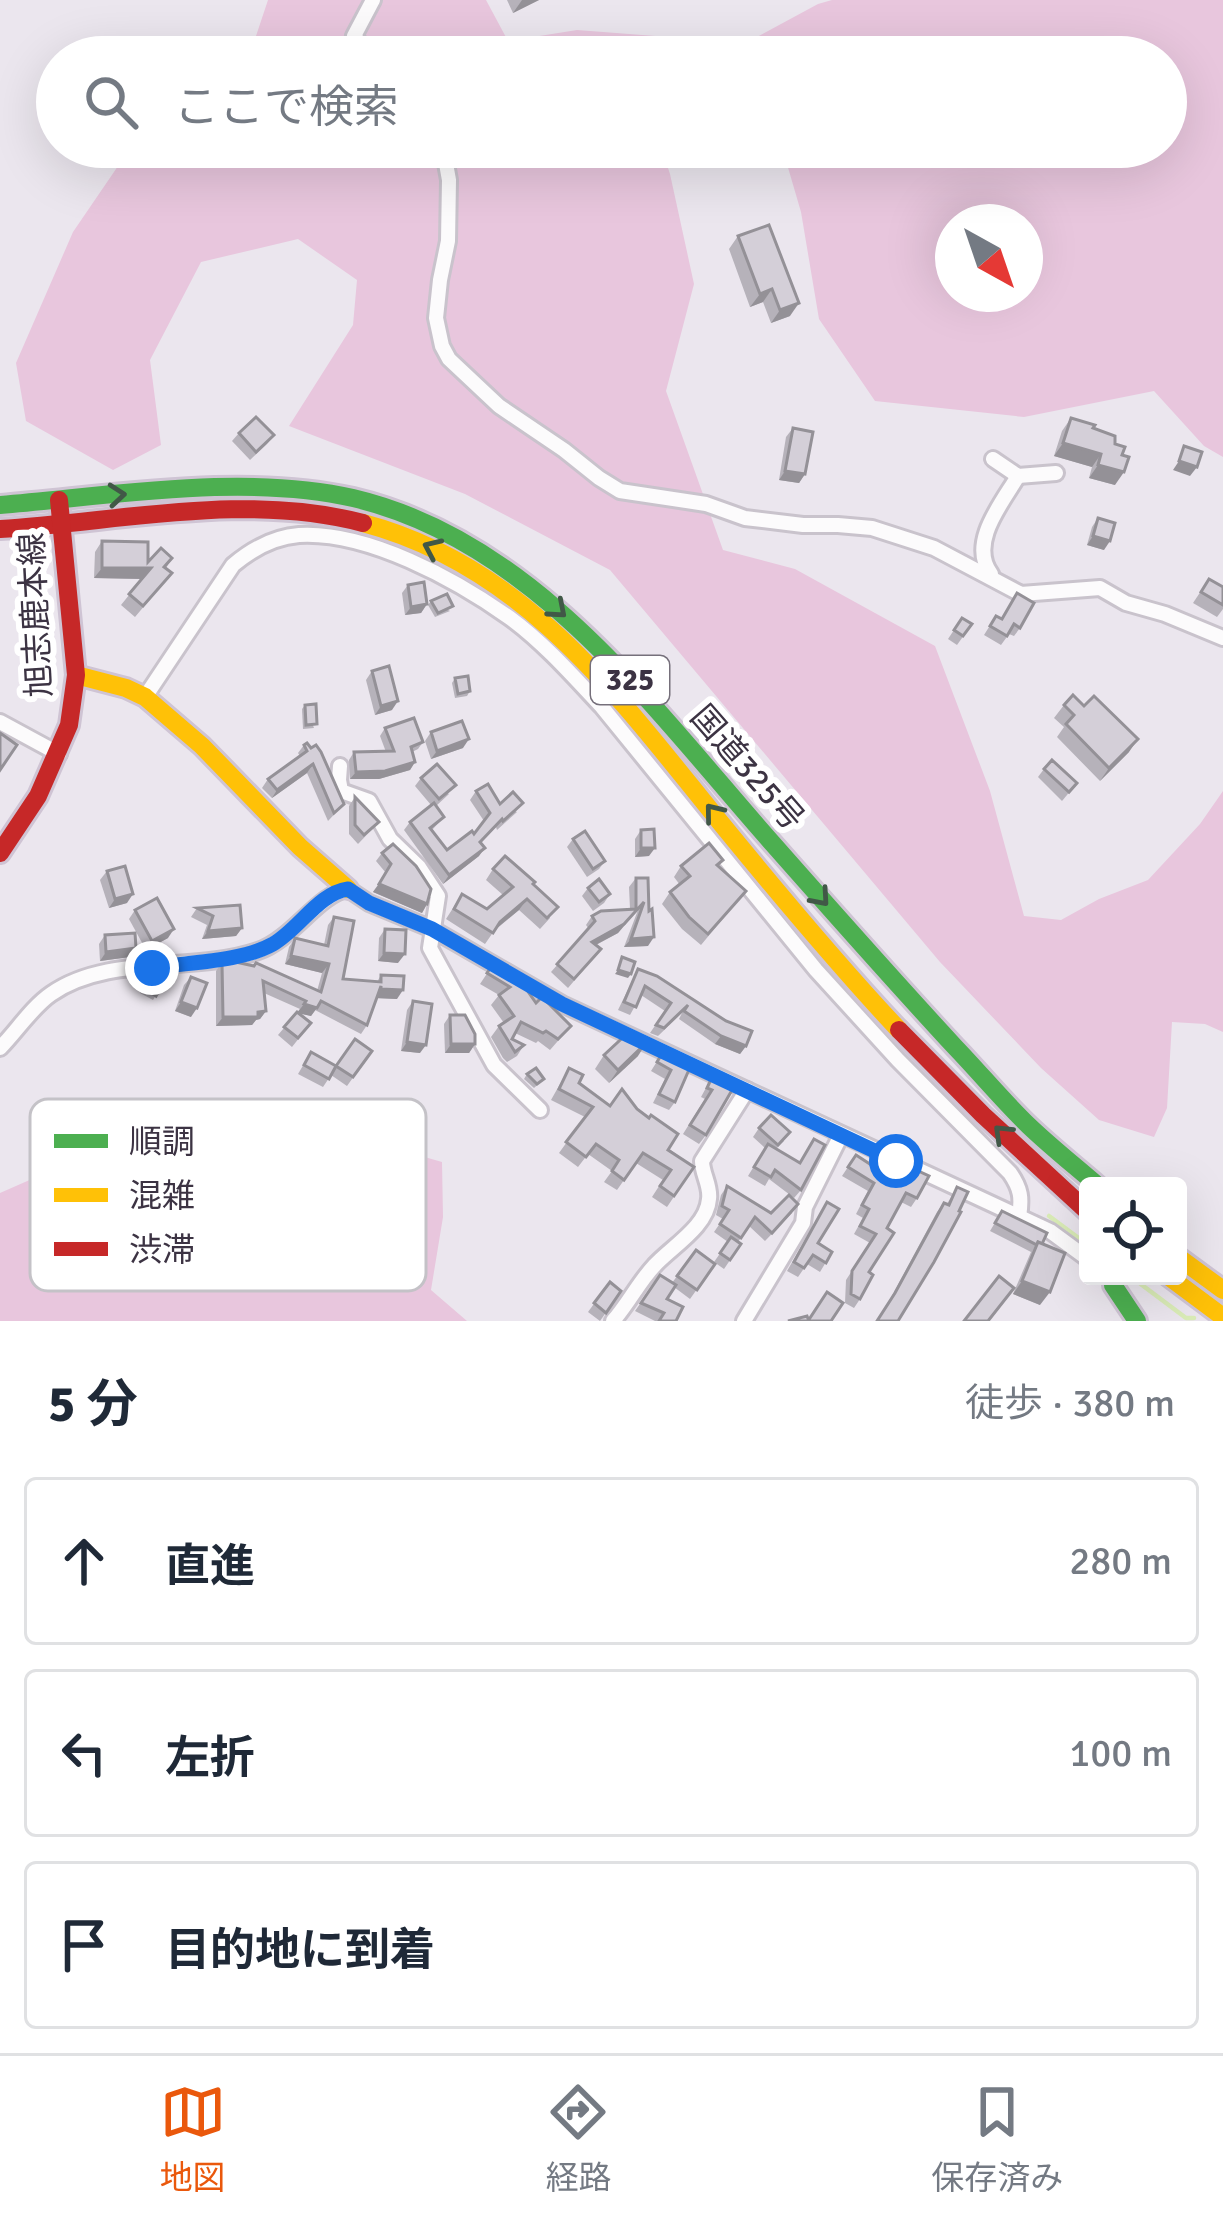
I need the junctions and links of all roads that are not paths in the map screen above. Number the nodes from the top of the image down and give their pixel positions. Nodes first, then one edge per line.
1 (373, 0) edge
2 (354, 36) edge
3 (447, 168) edge
4 (993, 459) dead end
5 (1056, 473) dead end
6 (1018, 476) junction
7 (59, 500) junction
8 (0, 505) edge
9 (61, 524) junction
10 (0, 529) edge
11 (997, 582) junction
12 (1223, 638) edge
13 (76, 675) junction
14 (146, 697) junction
15 (0, 722) edge
16 (58, 754) junction
17 (340, 766) dead end
18 (0, 853) edge
19 (348, 889) junction
20 (432, 929) junction
21 (0, 1048) edge
22 (747, 1090) junction
23 (541, 1110) dead end
24 (841, 1136) junction
25 (1088, 1177) edge
26 (1079, 1204) edge
27 (1019, 1216) junction
28 (1079, 1252) edge
29 (1187, 1264) edge
30 (1112, 1285) edge
31 (1180, 1285) edge
32 (1223, 1290) edge
33 (1223, 1317) edge
34 (614, 1321) edge
35 (744, 1321) edge
36 (1136, 1321) edge

1 - 2 street
3 - 11 street
4 - 6 street
5 - 6 street
6 - 11 street
7 - 8 main road, 国道325号 / 325
7 - 9 main road, 旭志鹿本線
7 -> 25 main road, 国道325号 / 325
9 - 10 main road, 国道325号 / 325
9 - 13 main road, 旭志鹿本線
26 -> 9 main road, 国道325号 / 325
11 - 12 street
13 - 14 main road
13 - 16 main road, 旭志鹿本線
14 - 19 main road
14 - 27 street
15 - 16 street
16 - 18 main road, 旭志鹿本線
17 - 20 street
19 - 20 street
19 - 21 street
20 - 22 street
20 - 23 street
22 - 24 street
22 - 34 street
24 - 27 street
24 - 35 street
27 - 28 street
29 - 32 main road
30 - 36 main road
31 - 33 main road

